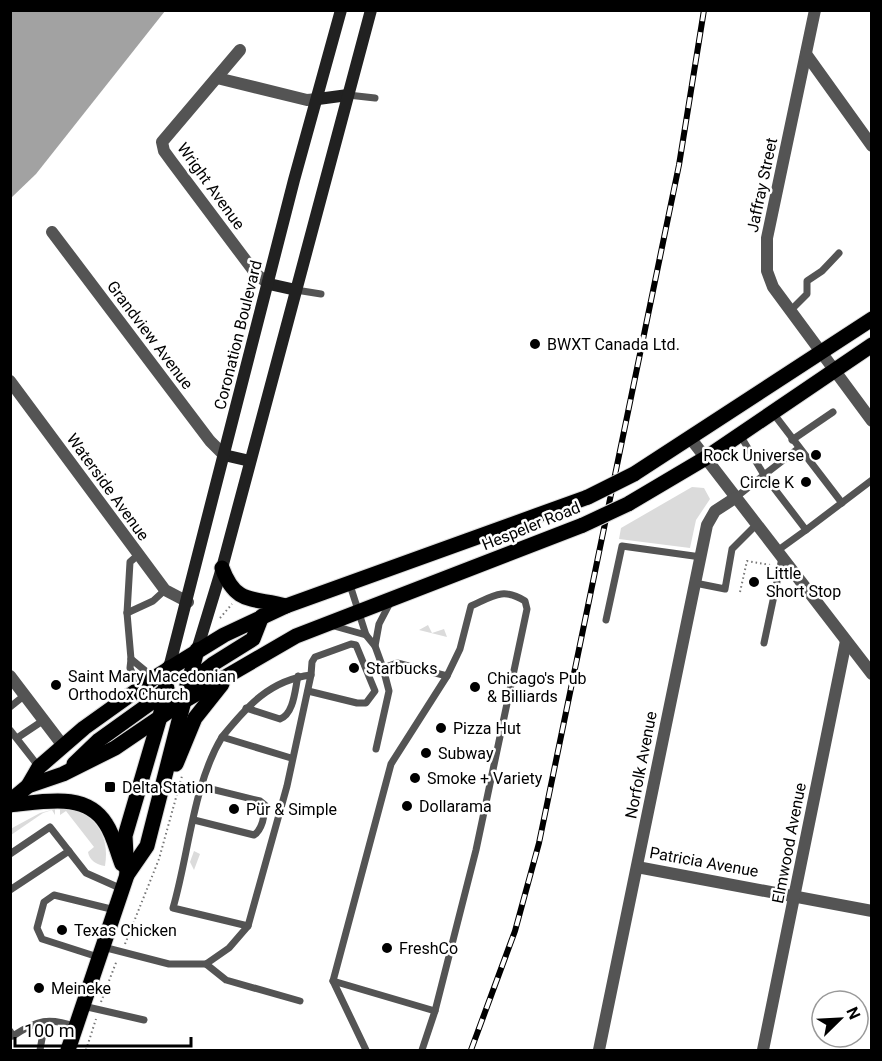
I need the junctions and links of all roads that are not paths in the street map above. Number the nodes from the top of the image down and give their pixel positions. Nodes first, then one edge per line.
1 (341, 10) edge
2 (371, 10) edge
3 (815, 10) edge
4 (240, 50) dead end
5 (806, 54) junction
6 (217, 78) junction
7 (348, 95) junction
8 (375, 98) dead end
9 (318, 99) junction
10 (872, 146) edge
11 (52, 232) dead end
12 (839, 253) dead end
13 (269, 284) junction
14 (296, 290) junction
15 (321, 294) dead end
16 (790, 311) junction
17 (872, 319) edge
18 (872, 345) edge
19 (821, 352) junction
20 (834, 371) junction
21 (10, 381) edge
22 (833, 412) dead end
23 (773, 413) junction
24 (872, 421) edge
25 (740, 435) junction
26 (691, 439) junction
27 (792, 440) junction
28 (798, 448) junction
29 (224, 455) junction
30 (704, 459) junction
31 (250, 461) junction
32 (764, 475) junction
33 (872, 480) edge
34 (735, 498) junction
35 (842, 502) junction
36 (756, 525) junction
37 (806, 530) junction
38 (138, 555) junction
39 (701, 556) junction
40 (778, 557) junction
41 (222, 568) junction
42 (694, 583) junction
43 (350, 585) junction
44 (165, 590) junction
45 (393, 597) junction
46 (188, 602) junction
47 (286, 606) junction
48 (358, 610) junction
49 (127, 613) junction
50 (262, 616) junction
51 (606, 621) dead end
52 (325, 623) junction
53 (366, 635) junction
54 (846, 641) junction
55 (764, 643) dead end
56 (375, 646) junction
57 (197, 650) junction
58 (131, 659) junction
59 (169, 668) junction
60 (383, 668) junction
61 (232, 672) junction
62 (872, 674) edge
63 (311, 675) junction
64 (10, 676) edge
65 (298, 676) junction
66 (447, 676) junction
67 (154, 678) junction
68 (188, 685) junction
69 (139, 688) junction
70 (165, 690) junction
71 (308, 691) junction
72 (25, 695) junction
73 (184, 701) junction
74 (10, 707) edge
75 (246, 708) junction
76 (160, 717) junction
77 (44, 720) junction
78 (10, 729) edge
79 (222, 737) junction
80 (17, 738) junction
81 (64, 747) junction
82 (376, 749) dead end
83 (291, 758) junction
84 (39, 767) junction
85 (63, 774) junction
86 (28, 786) junction
87 (203, 787) junction
88 (162, 790) junction
89 (10, 803) edge
90 (194, 820) junction
91 (69, 852) junction
92 (10, 854) edge
93 (637, 867) junction
94 (124, 882) junction
95 (10, 890) edge
96 (795, 895) junction
97 (115, 910) junction
98 (872, 910) edge
99 (248, 926) junction
100 (100, 952) junction
101 (206, 964) junction
102 (333, 981) junction
103 (300, 1001) dead end
104 (83, 1006) junction
105 (435, 1011) junction
106 (144, 1020) dead end
107 (45, 1022) junction
108 (76, 1027) junction
109 (10, 1031) edge
110 (40, 1050) edge
111 (68, 1050) edge
112 (366, 1050) edge
113 (422, 1050) edge
114 (599, 1050) edge
115 (763, 1050) edge

1 - 9 main road, Coronation Boulevard
2 - 7 main road
3 - 5 street, Jaffray Street
4 - 6 street, Wright Avenue
5 - 10 street
5 - 16 street, Jaffray Street
6 - 9 street
6 - 13 street, Wright Avenue
7 - 8 lane
7 - 9 main road
7 - 14 main road
9 - 13 main road, Coronation Boulevard
11 - 29 street, Grandview Avenue
12 - 16 lane
13 - 14 main road
13 - 29 main road, Coronation Boulevard
14 - 15 lane
14 - 31 main road
16 - 19 street, Jaffray Street
17 - 19 main road, Hespeler Road
18 - 20 main road, Hespeler Road
19 - 20 street, Jaffray Street
19 - 26 main road, Hespeler Road
20 - 23 main road, Hespeler Road
20 - 24 street, Jaffray Street
21 - 38 street, Waterside Avenue
22 - 27 lane
23 - 25 main road, Hespeler Road
23 - 27 lane
25 - 30 main road, Hespeler Road
25 - 32 lane
26 - 30 street
26 - 43 main road, Hespeler Road, bridge
27 - 28 lane
28 - 32 lane
28 - 35 lane
29 - 31 main road
29 - 46 main road, Coronation Boulevard
30 - 34 street
30 - 45 main road, Hespeler Road, bridge
31 - 41 main road
32 - 34 lane
32 - 37 lane
33 - 35 lane
34 - 36 street
34 - 39 street, Norfolk Avenue
35 - 37 lane
36 - 40 street
36 - 42 lane
37 - 40 lane
38 - 44 street, Waterside Avenue
38 - 49 lane
39 - 42 street, Norfolk Avenue
39 - 51 lane
40 - 54 street
40 - 55 lane
41 - 47 main road
41 - 57 main road
42 - 93 street, Norfolk Avenue
43 - 47 main road, Hespeler Road
43 - 48 lane
44 - 46 street, Waterside Avenue
44 - 49 lane
45 - 48 main road, Hespeler Road
45 - 56 lane
46 - 59 main road, Coronation Boulevard
47 - 50 main road, Hespeler Road
48 - 52 main road, Hespeler Road
48 - 53 lane
49 - 58 lane
50 - 57 main road, Hespeler Road
50 - 68 main road
52 - 53 lane
52 - 61 main road, Hespeler Road
53 - 56 lane
54 - 62 street
54 - 96 street, Elmwood Avenue
56 - 60 lane
57 - 59 main road, Hespeler Road
57 - 68 main road
57 - 70 main road
58 - 67 lane
58 - 69 lane
59 - 67 main road, Hespeler Road
59 - 70 main road
60 - 66 lane
60 - 82 lane
61 - 73 main road, Hespeler Road
61 - 88 main road
63 - 65 lane
63 - 71 lane
63 - 71 lane
64 - 72 street
65 - 75 lane
65 - 75 lane
66 - 102 lane
66 - 105 lane
67 - 69 main road, Hespeler Road
68 - 73 main road
68 - 76 main road
69 - 81 main road, Hespeler Road
70 - 76 main road
70 - 85 main road
71 - 83 lane
72 - 74 lane
72 - 77 street
73 - 76 main road, Hespeler Road
73 - 88 main road
75 - 79 lane
76 - 85 main road
76 - 94 main road
77 - 80 lane
77 - 81 street
78 - 80 lane
79 - 83 lane
79 - 87 lane
80 - 84 lane
81 - 84 main road, Hespeler Road
83 - 99 lane
84 - 86 main road
85 - 86 main road
86 - 89 main road
87 - 90 lane
87 - 90 lane
88 - 94 main road
89 - 94 main road
90 - 99 lane
91 - 92 lane
91 - 94 lane
91 - 95 lane
93 - 96 street, Patricia Avenue
93 - 114 street, Norfolk Avenue
94 - 97 main road
96 - 98 street, Patricia Avenue
96 - 115 street, Elmwood Avenue
97 - 100 main road
97 - 100 lane
99 - 101 lane
100 - 101 lane
100 - 104 main road
101 - 103 lane
102 - 105 lane
102 - 112 lane
104 - 106 lane
104 - 108 main road
105 - 113 lane
107 - 108 lane
107 - 109 lane
107 - 110 lane
108 - 111 main road

